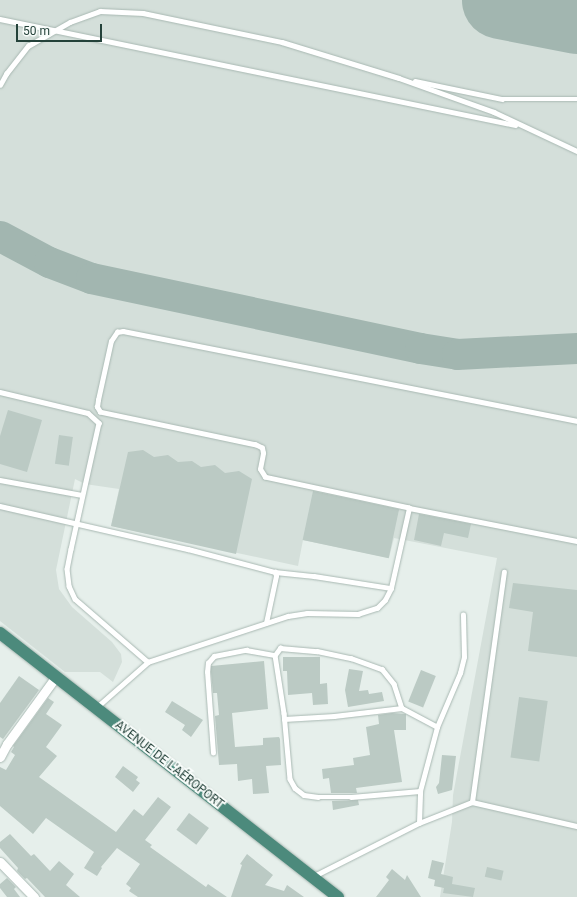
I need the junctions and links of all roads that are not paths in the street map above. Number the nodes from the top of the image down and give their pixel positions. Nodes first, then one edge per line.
1 (0, 19) edge
2 (55, 31) junction
3 (399, 78) junction
4 (0, 85) edge
5 (577, 99) edge
6 (520, 126) junction
7 (577, 151) edge
8 (0, 392) edge
9 (577, 421) edge
10 (0, 480) edge
11 (82, 495) junction
12 (0, 506) edge
13 (409, 508) junction
14 (77, 524) junction
15 (577, 541) edge
16 (275, 572) junction
17 (504, 572) dead end
18 (391, 588) junction
19 (463, 615) dead end
20 (266, 623) junction
21 (0, 633) edge
22 (275, 655) junction
23 (148, 662) junction
24 (56, 678) junction
25 (96, 708) junction
26 (402, 708) junction
27 (284, 719) junction
28 (437, 727) junction
29 (213, 753) dead end
30 (0, 757) edge
31 (420, 791) junction
32 (472, 802) junction
33 (419, 823) junction
34 (577, 826) edge
35 (0, 862) edge
36 (311, 877) junction
37 (34, 897) edge
38 (338, 897) edge

1 - 2 lane
2 - 3 lane
2 - 4 lane
2 - 6 lane
3 - 5 lane
3 - 6 lane
6 - 7 lane
8 - 11 lane
9 - 13 lane
10 - 11 lane
11 - 14 lane
12 - 14 lane
13 - 15 lane
13 - 18 lane
14 - 16 lane
14 - 23 lane
16 - 18 lane
16 - 20 lane
17 - 32 lane
18 - 20 lane
19 - 28 lane
20 - 23 lane
21 - 24 highway, AVENUE DE L'AÉROPORT
22 - 26 lane
22 - 27 lane
22 - 29 lane
23 - 25 lane
24 - 25 highway, AVENUE DE L'AÉROPORT
24 - 30 street
25 - 36 highway, AVENUE DE L'AÉROPORT
26 - 27 lane
26 - 28 lane
27 - 31 lane
28 - 31 lane
31 - 33 lane
32 - 33 lane
32 - 34 lane
33 - 36 lane
35 - 37 street
36 - 38 highway, AVENUE DE L'AÉROPORT

